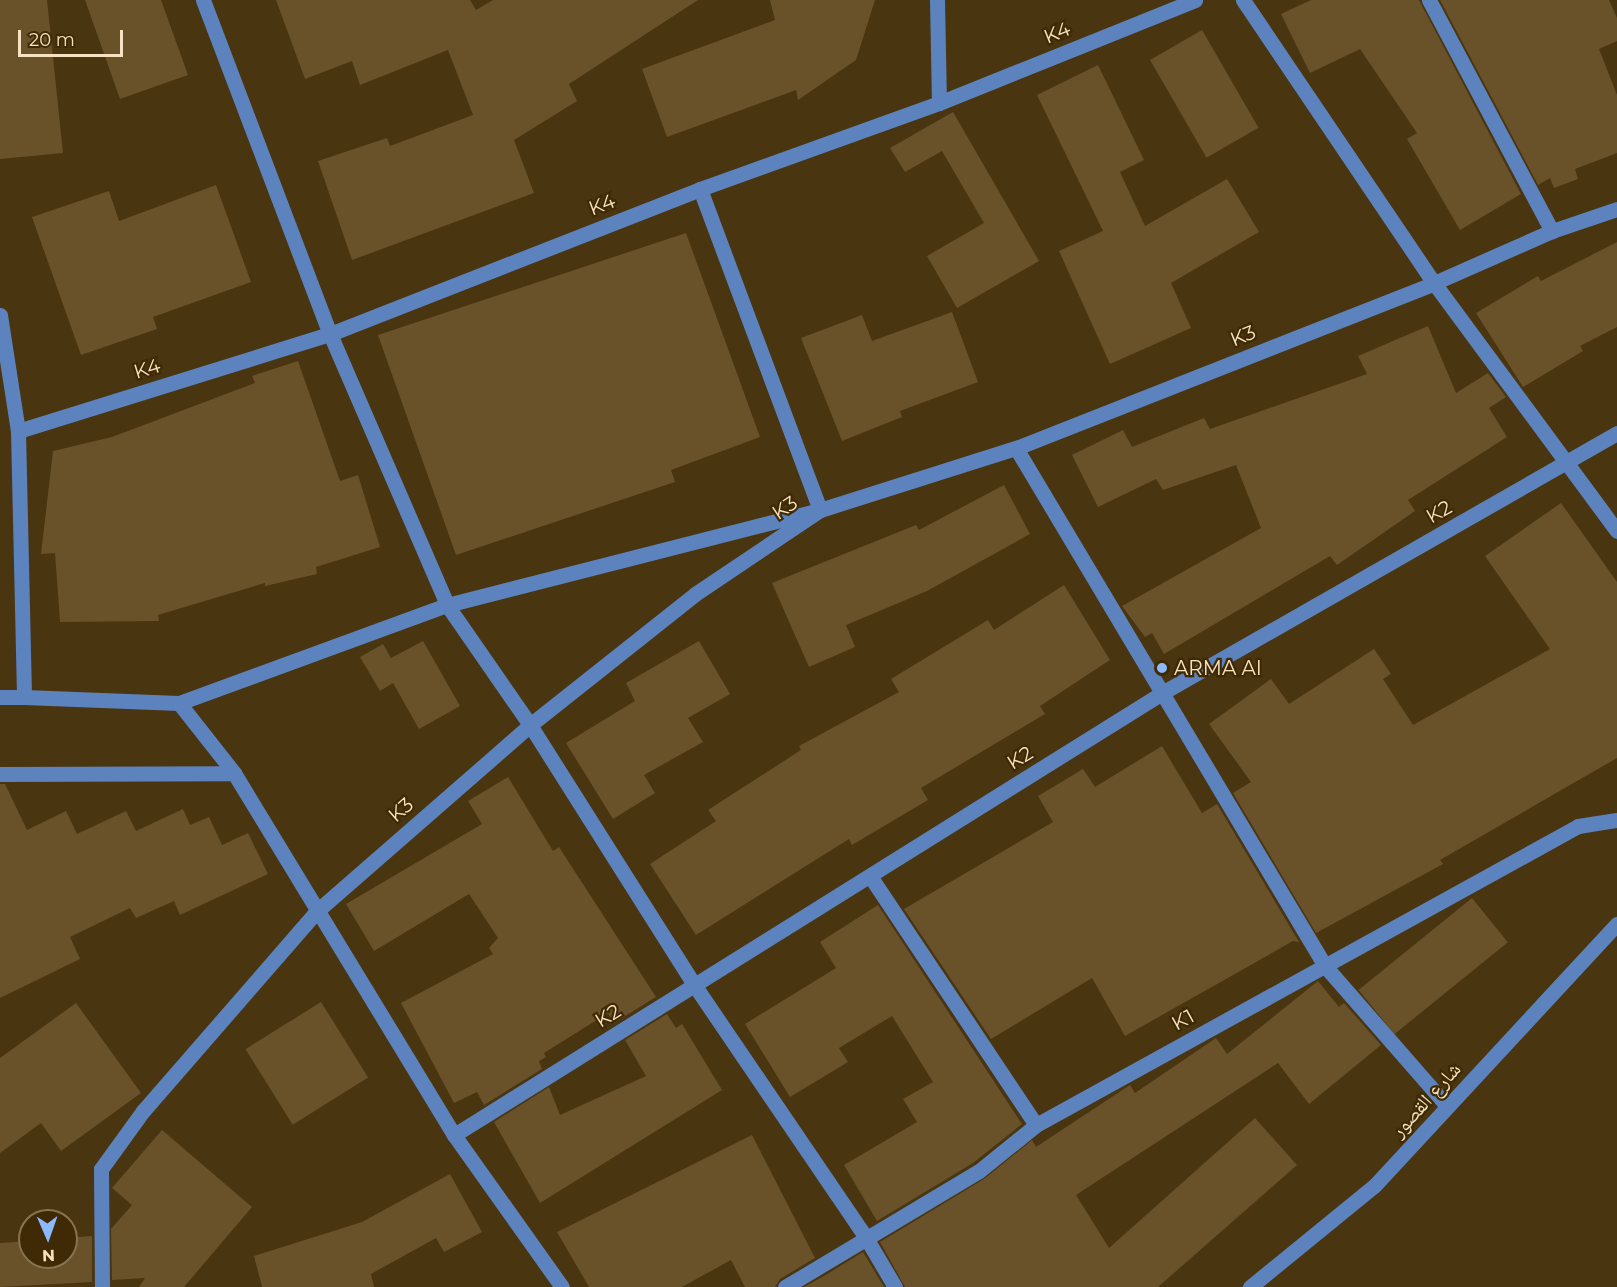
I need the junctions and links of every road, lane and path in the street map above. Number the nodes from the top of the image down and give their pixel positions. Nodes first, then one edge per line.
1 (203, 0) edge
2 (937, 0) edge
3 (1195, 0) edge
4 (1243, 0) edge
5 (1429, 0) edge
6 (939, 103) junction
7 (700, 189) junction
8 (1617, 209) edge
9 (1552, 231) junction
10 (1434, 283) junction
11 (0, 315) edge
12 (330, 334) junction
13 (18, 431) junction
14 (1617, 433) edge
15 (1016, 448) junction
16 (1566, 464) junction
17 (820, 510) junction
18 (1617, 531) edge
19 (447, 605) junction
20 (1162, 693) junction
21 (0, 697) edge
22 (24, 697) junction
23 (179, 703) junction
24 (530, 725) junction
25 (234, 773) junction
26 (0, 774) edge
27 (1617, 820) edge
28 (870, 876) junction
29 (316, 911) junction
30 (1617, 924) edge
31 (1325, 966) junction
32 (694, 987) junction
33 (1447, 1106) junction
34 (1036, 1125) junction
35 (454, 1135) junction
36 (865, 1236) junction
37 (102, 1287) edge
38 (562, 1287) edge
39 (785, 1287) edge
40 (895, 1287) edge
41 (1250, 1287) edge

1 - 12 street
2 - 6 street
3 - 6 street, K4
4 - 10 street
5 - 9 street
6 - 7 street, K4
7 - 12 street, K4
7 - 17 street
8 - 9 street, K3
9 - 10 street, K3
10 - 15 street, K3
10 - 16 street
11 - 13 street
12 - 13 street, K4
12 - 19 street
13 - 22 street
14 - 16 street, K2
15 - 17 street, K3
15 - 20 street
16 - 18 street
16 - 20 street, K2
17 - 19 street
17 - 24 street, K3
19 - 23 street
19 - 24 street
20 - 28 street, K2
20 - 31 street
21 - 22 street
22 - 23 street
23 - 25 street
24 - 29 street, K3
24 - 32 street
25 - 26 street
25 - 29 street
27 - 31 street, K1
28 - 32 street, K2
28 - 34 street
29 - 35 street
29 - 37 street, K3
30 - 33 street, شارع القصور
31 - 33 street
31 - 34 street, K1
32 - 35 street, K2
32 - 36 street
33 - 41 street, شارع القصور
34 - 36 street, K1
35 - 38 street
36 - 39 street, K1
36 - 40 street

